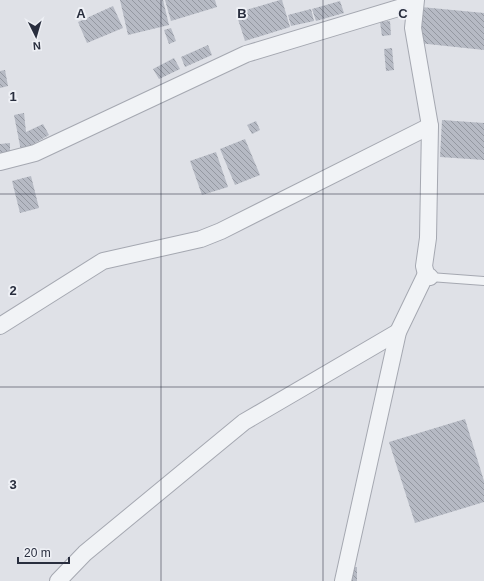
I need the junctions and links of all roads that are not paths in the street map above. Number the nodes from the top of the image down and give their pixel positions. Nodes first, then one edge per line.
1 (416, 2) edge
2 (430, 126) junction
3 (0, 162) edge
4 (428, 275) junction
5 (484, 281) edge
6 (0, 326) edge
7 (398, 332) junction
8 (58, 581) edge
9 (343, 581) edge

1 - 2 street
1 - 3 street
2 - 4 street
2 - 6 street
4 - 5 lane
4 - 7 street
7 - 8 street
7 - 9 street

